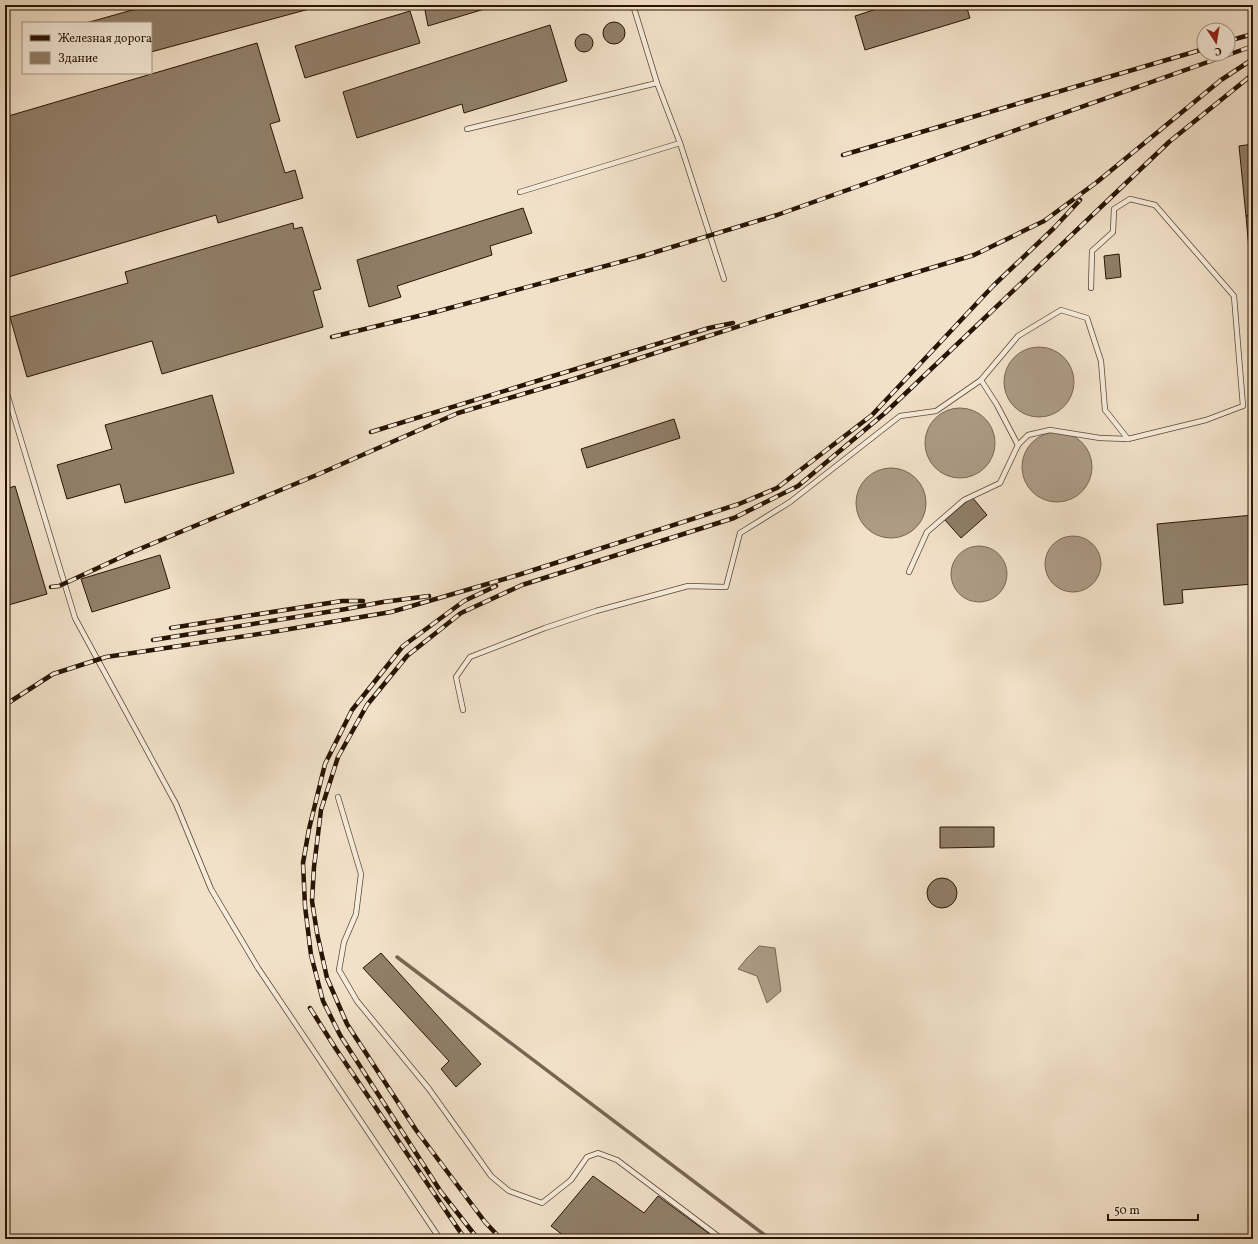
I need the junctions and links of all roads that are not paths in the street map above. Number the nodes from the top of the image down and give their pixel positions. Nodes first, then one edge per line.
1 (632, 5) edge
2 (657, 83) junction
3 (467, 129) dead end
4 (680, 143) junction
5 (520, 192) dead end
6 (724, 279) dead end
7 (1091, 288) dead end
8 (981, 380) junction
9 (5, 387) edge
10 (1128, 439) junction
11 (1018, 445) junction
12 (910, 572) dead end
13 (463, 710) dead end
14 (338, 797) dead end
15 (440, 1239) edge
16 (719, 1239) edge

1 - 2 lane
2 - 3 lane
2 - 4 lane
4 - 5 lane
4 - 6 lane
7 - 10 lane
8 - 10 lane
8 - 11 lane
8 - 13 lane
9 - 15 lane
10 - 11 lane
11 - 12 lane
14 - 16 lane

